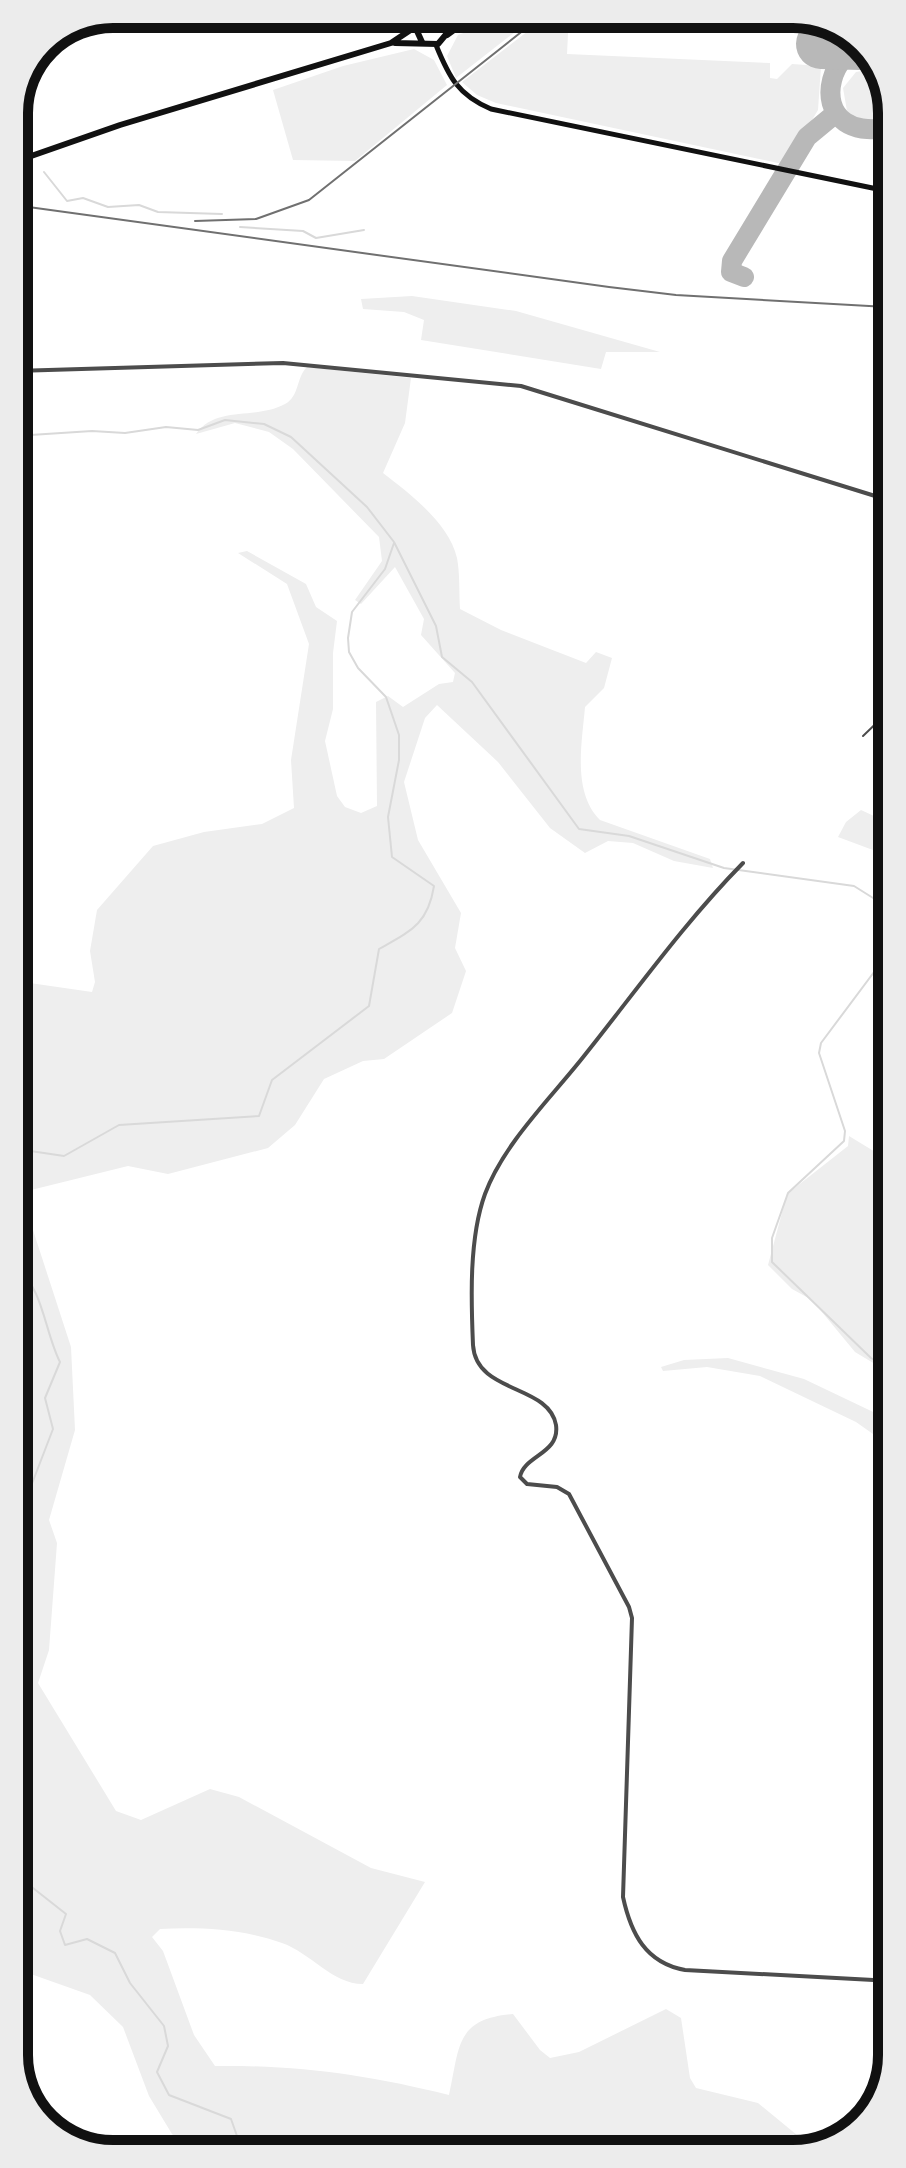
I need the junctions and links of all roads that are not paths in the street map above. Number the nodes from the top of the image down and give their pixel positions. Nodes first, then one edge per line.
1 (414, 28) edge
2 (419, 28) edge
3 (445, 28) edge
4 (457, 28) edge
5 (447, 35) junction
6 (422, 42) junction
7 (391, 43) junction
8 (436, 45) junction
9 (28, 157) edge
10 (878, 189) edge
11 (28, 371) edge
12 (878, 497) edge
13 (878, 722) edge
14 (863, 736) dead end
15 (743, 863) dead end
16 (878, 1980) edge

1 - 7 main road
2 - 6 main road
3 - 5 main road
4 - 5 main road
5 - 8 main road
6 - 7 main road
6 - 8 main road
7 - 9 main road
8 - 10 main road
11 - 12 street
13 - 14 lane
15 - 16 street

